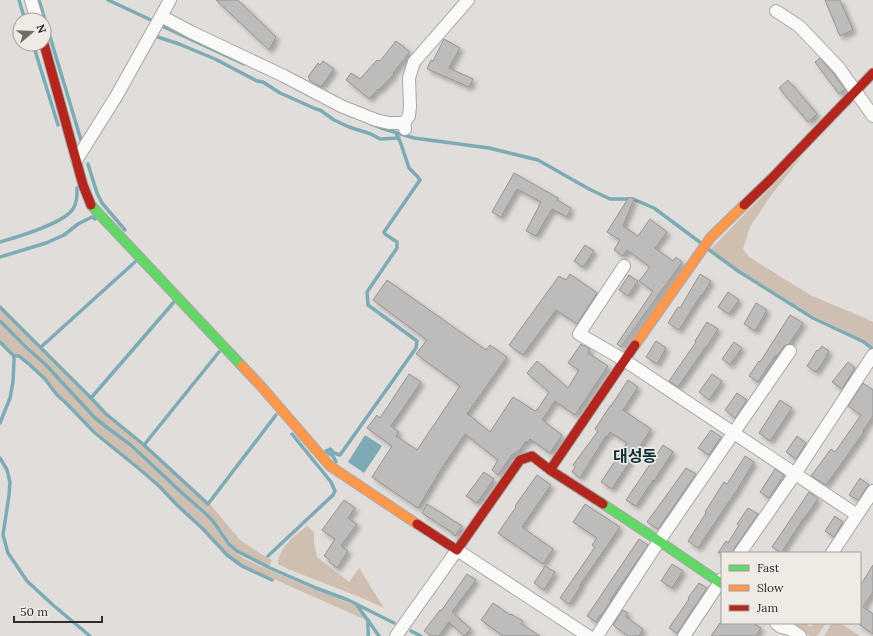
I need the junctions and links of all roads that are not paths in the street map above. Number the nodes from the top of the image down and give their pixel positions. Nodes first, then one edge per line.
1 (31, 0) edge
2 (170, 0) edge
3 (468, 0) edge
4 (776, 11) dead end
5 (35, 12) edge
6 (161, 16) junction
7 (46, 52) edge
8 (873, 73) edge
9 (855, 91) junction
10 (873, 116) edge
11 (77, 159) junction
12 (624, 266) dead end
13 (790, 351) dead end
14 (873, 355) edge
15 (624, 360) junction
16 (733, 433) junction
17 (550, 470) junction
18 (795, 474) junction
19 (873, 491) edge
20 (857, 515) junction
21 (659, 541) junction
22 (457, 550) junction
23 (741, 552) edge
24 (833, 552) edge
25 (721, 582) edge
26 (779, 627) edge
27 (396, 636) edge
28 (588, 636) edge
29 (597, 636) edge
30 (684, 636) edge
31 (800, 636) edge

1 - 5 street
2 - 6 street
3 - 6 street
4 - 9 street
6 - 11 street
7 - 11 street
8 - 9 street
9 - 10 street
9 - 15 street
11 - 22 street
12 - 15 street
13 - 16 street
14 - 18 street
15 - 16 street
15 - 17 street
16 - 18 street
16 - 21 street
17 - 21 street
17 - 22 street
18 - 20 street
18 - 23 street
19 - 20 street
20 - 24 street
21 - 25 street
21 - 29 street
22 - 27 street
22 - 28 street
25 - 30 street
26 - 31 street

